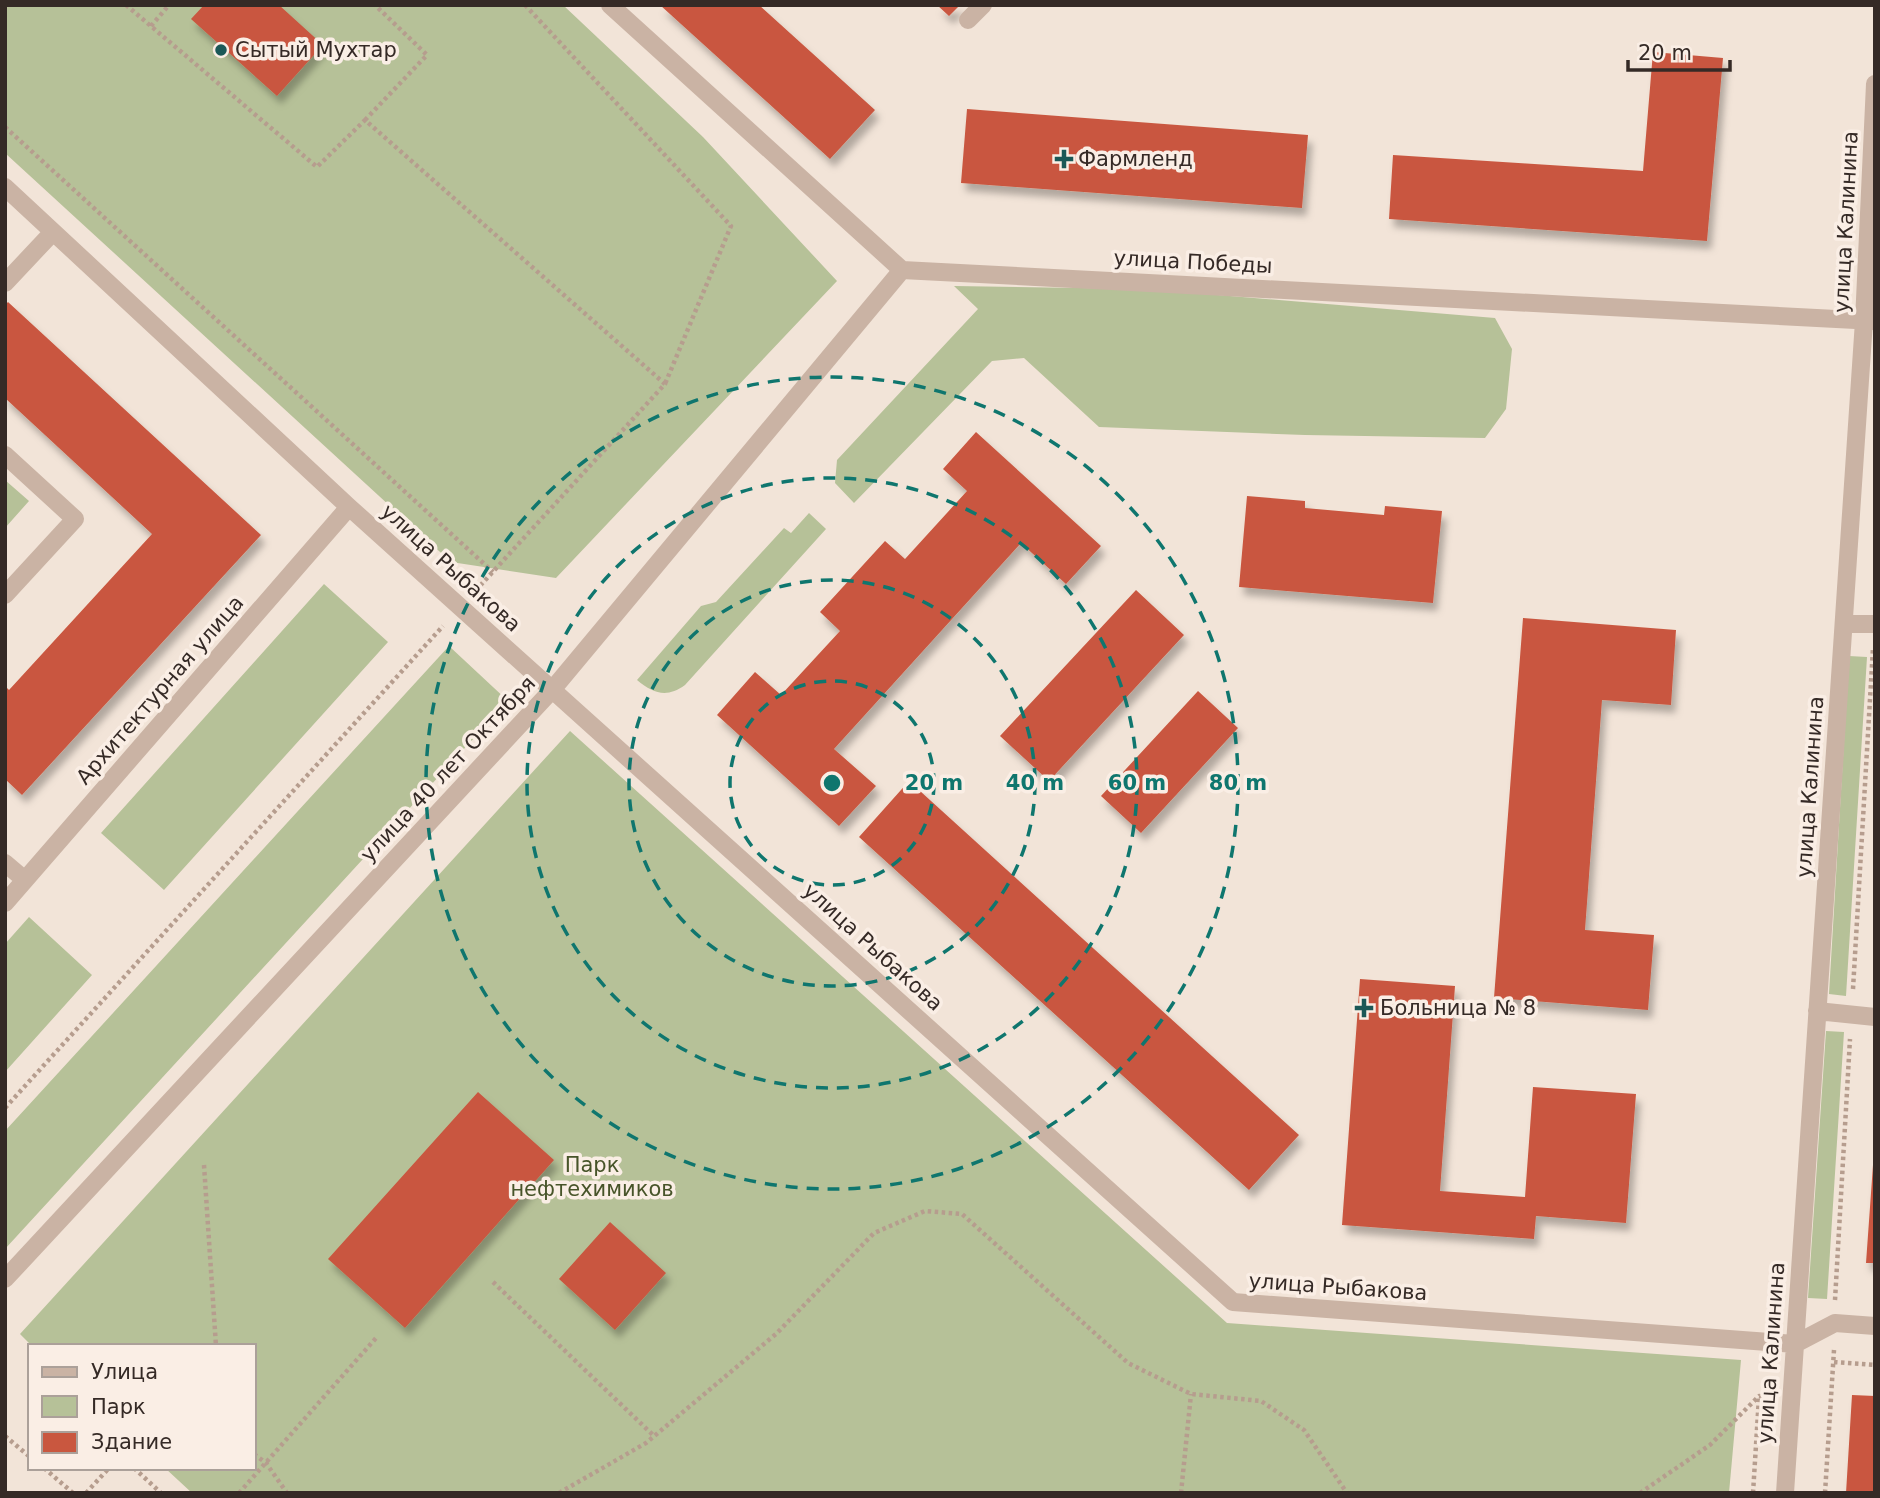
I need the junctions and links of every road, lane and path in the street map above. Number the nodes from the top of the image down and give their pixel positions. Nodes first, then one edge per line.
1 (169, 5) edge
2 (375, 5) edge
3 (525, 5) edge
4 (610, 5) edge
5 (983, 5) edge
6 (968, 20) dead end
7 (151, 26) dead end
8 (1875, 84) edge
9 (365, 120) dead end
10 (5, 127) edge
11 (5, 187) edge
12 (53, 232) junction
13 (902, 270) junction
14 (5, 283) edge
15 (1869, 321) edge
16 (665, 384) dead end
17 (5, 455) edge
18 (349, 507) junction
19 (493, 572) dead end
20 (5, 595) edge
21 (1843, 624) junction
22 (1874, 624) edge
23 (552, 690) junction
24 (5, 863) edge
25 (25, 880) junction
26 (5, 903) edge
27 (1817, 1011) junction
28 (1852, 1014) junction
29 (1875, 1017) edge
30 (204, 1165) dead end
31 (5, 1279) edge
32 (493, 1282) dead end
33 (1835, 1300) dead end
34 (1875, 1326) edge
35 (376, 1338) dead end
36 (216, 1344) edge
37 (1795, 1344) junction
38 (1875, 1365) edge
39 (1191, 1394) junction
40 (1759, 1396) dead end
41 (5, 1436) edge
42 (654, 1436) junction
43 (1710, 1445) dead end
44 (28, 1455) edge
45 (256, 1456) edge
46 (266, 1463) junction
47 (46, 1470) edge
48 (107, 1470) edge
49 (136, 1470) edge
50 (73, 1493) edge
51 (86, 1493) edge
52 (161, 1493) edge
53 (239, 1493) edge
54 (287, 1493) edge
55 (559, 1493) edge
56 (1181, 1493) edge
57 (1347, 1493) edge
58 (1640, 1493) edge
59 (1753, 1493) edge
60 (1785, 1493) edge
61 (1825, 1493) edge

1 - 7 path
2 - 9 path
3 - 16 path
4 - 13 street
5 - 6 street
8 - 15 street, улица Калинина
10 - 19 path
11 - 12 street, улица Рыбакова
12 - 14 street
12 - 18 street, улица Рыбакова
13 - 15 street, улица Победы
13 - 23 street, улица 40 лет Октября
15 - 21 street, улица Калинина
17 - 20 street
18 - 23 street, улица Рыбакова
18 - 25 street, Архитектурная улица
21 - 22 street
21 - 27 street, улица Калинина
22 - 28 path
23 - 31 street, улица 40 лет Октября
23 - 37 street, улица Рыбакова
24 - 25 street
25 - 26 street, Архитектурная улица
27 - 28 street
27 - 37 street, улица Калинина
28 - 29 street
28 - 33 path
30 - 36 path
32 - 42 path
34 - 37 street
35 - 46 path
37 - 60 street, улица Калинина
38 - 61 path
39 - 42 path
39 - 56 path
39 - 57 path
40 - 59 path
41 - 44 path
42 - 55 path
43 - 58 path
45 - 46 path
46 - 53 path
46 - 54 path
47 - 50 path
48 - 51 path
49 - 52 path

